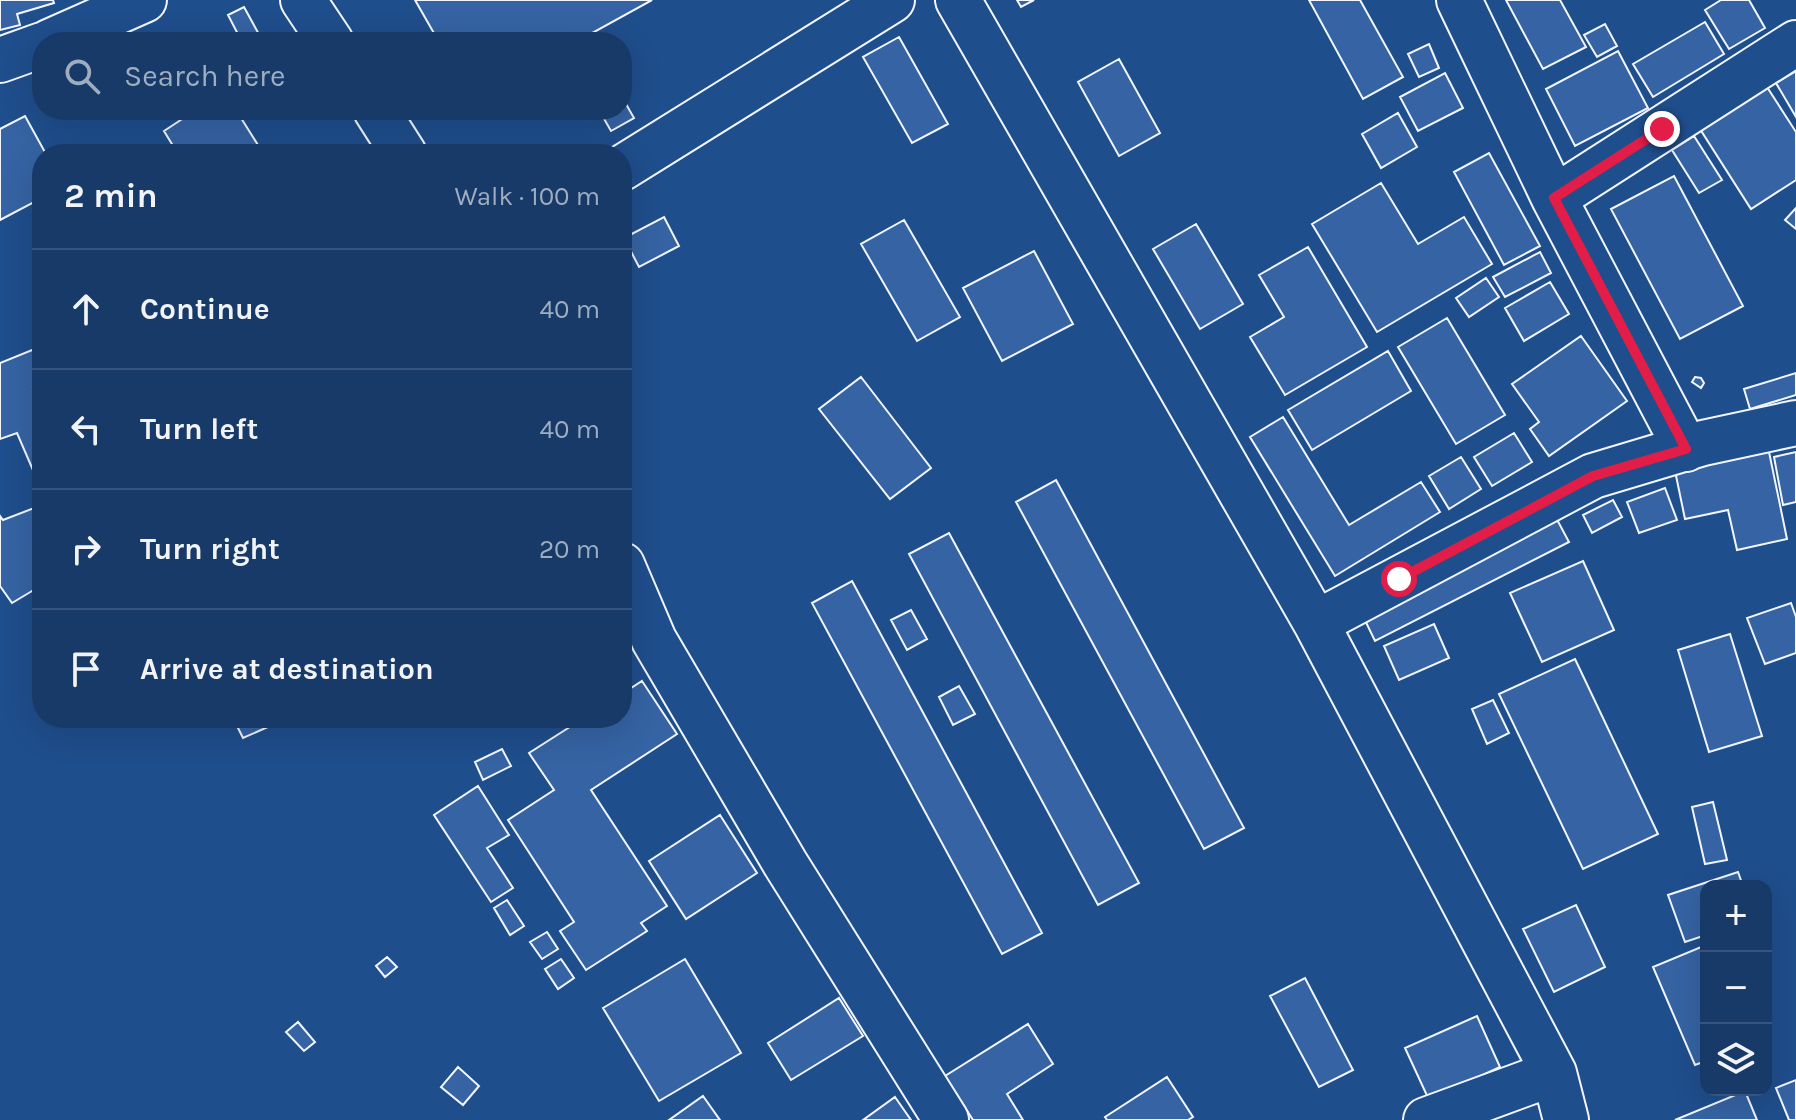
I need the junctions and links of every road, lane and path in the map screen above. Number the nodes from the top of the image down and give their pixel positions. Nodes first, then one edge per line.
1 (144, 0) edge
2 (303, 0) edge
3 (892, 0) edge
4 (958, 0) edge
5 (1459, 0) edge
6 (72, 32) edge
7 (324, 32) edge
8 (1796, 43) edge
9 (32, 49) edge
10 (0, 60) edge
11 (382, 120) edge
12 (398, 144) edge
13 (632, 162) edge
14 (1554, 198) junction
15 (1796, 423) edge
16 (1686, 449) junction
17 (632, 588) edge
18 (1316, 623) junction
19 (1554, 1073) junction
20 (946, 1120) edge
21 (1426, 1120) edge
22 (1566, 1120) edge

1 - 6 street
2 - 7 street
3 - 13 street
4 - 18 street
5 - 14 street
8 - 14 street
9 - 10 street
11 - 12 street
14 - 16 street
15 - 16 street
16 - 18 street
17 - 20 street
18 - 19 street
19 - 21 street
19 - 22 street

